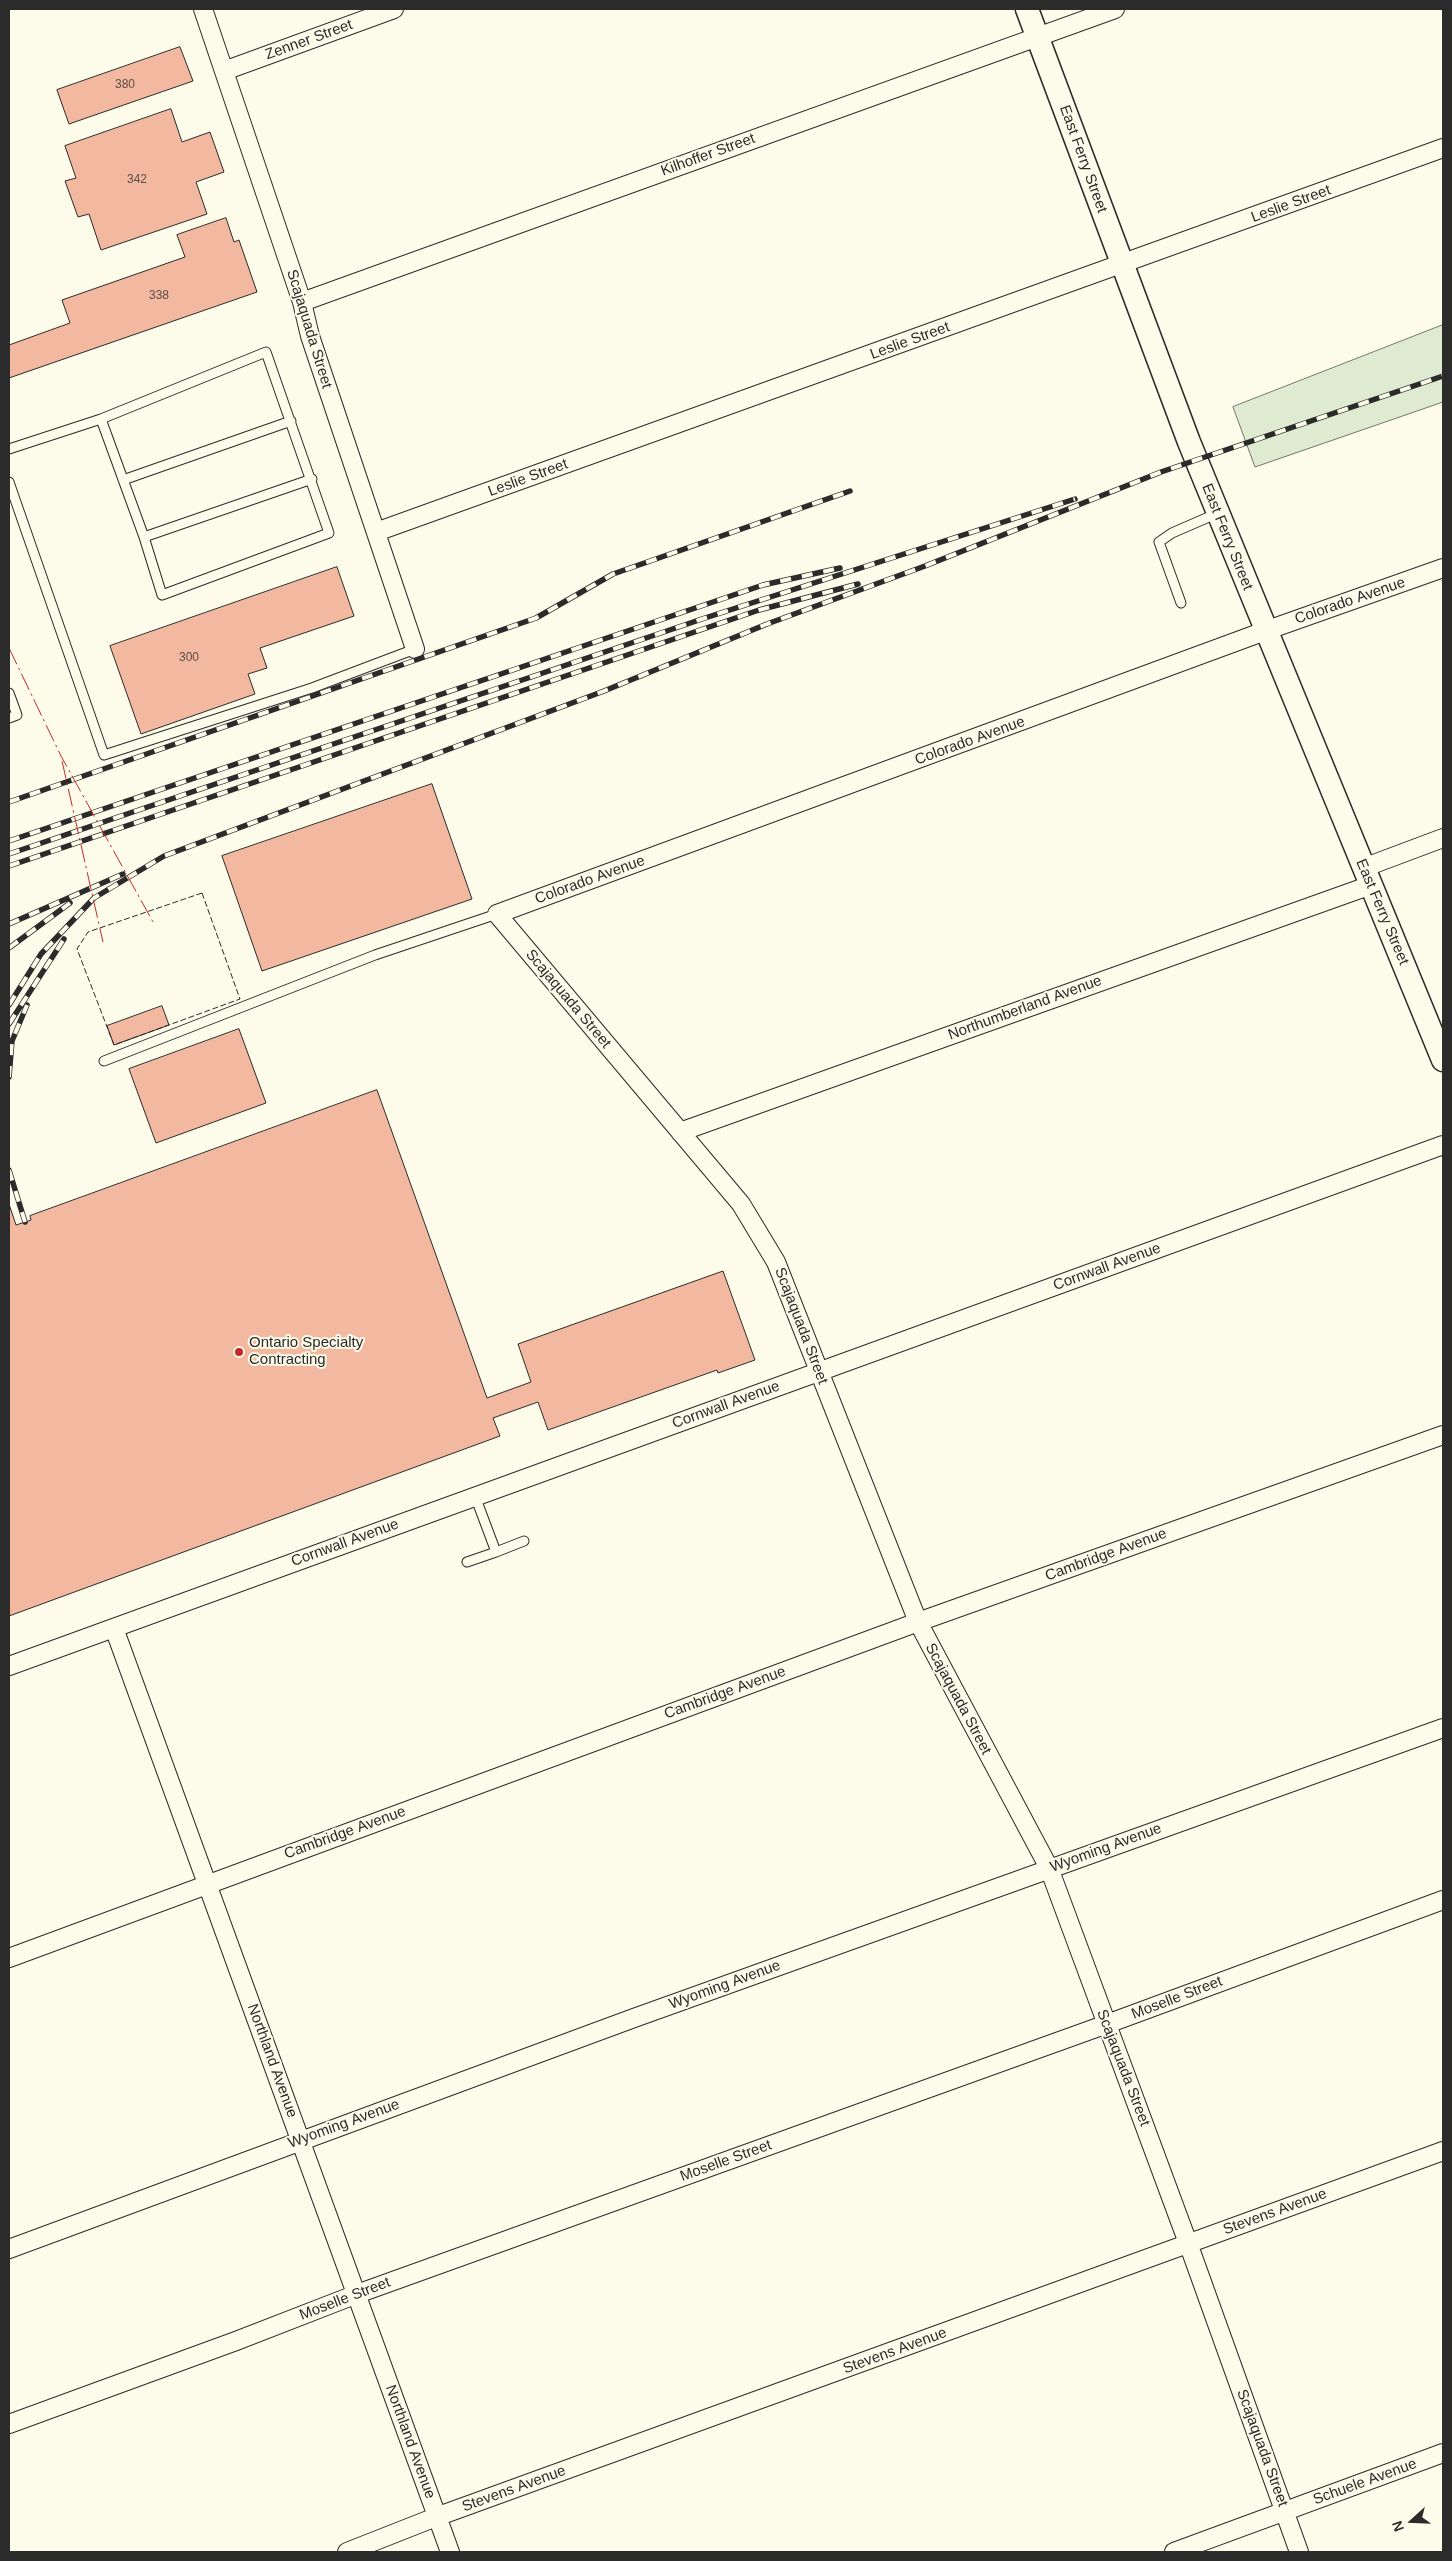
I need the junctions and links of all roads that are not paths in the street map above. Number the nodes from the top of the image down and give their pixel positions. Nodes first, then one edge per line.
1 (203, 9) edge
2 (394, 9) edge
3 (1027, 9) edge
4 (1115, 9) edge
5 (1037, 36) junction
6 (224, 71) junction
7 (1443, 148) edge
8 (1122, 265) junction
9 (302, 302) junction
10 (101, 419) junction
11 (291, 421) junction
12 (9, 449) edge
13 (312, 479) junction
14 (123, 480) junction
15 (9, 483) edge
16 (1218, 513) junction
17 (376, 532) junction
18 (144, 537) junction
19 (1443, 568) edge
20 (1181, 603) dead end
21 (1265, 630) junction
22 (415, 648) joint
23 (9, 694) edge
24 (9, 718) edge
25 (1443, 838) edge
26 (1367, 876) junction
27 (497, 914) junction
28 (1443, 1060) edge
29 (104, 1061) dead end
30 (680, 1132) junction
31 (1443, 1144) edge
32 (818, 1371) junction
33 (1443, 1435) edge
34 (475, 1496) junction
35 (524, 1542) dead end
36 (496, 1552) junction
37 (467, 1562) dead end
38 (918, 1622) junction
39 (114, 1628) junction
40 (9, 1666) edge
41 (1443, 1728) edge
42 (1049, 1868) junction
43 (207, 1884) junction
44 (1443, 1900) edge
45 (9, 1958) edge
46 (1107, 2024) junction
47 (301, 2140) junction
48 (1443, 2150) edge
49 (1188, 2243) junction
50 (9, 2249) edge
51 (357, 2294) junction
52 (9, 2424) edge
53 (1443, 2453) edge
54 (1285, 2512) junction
55 (436, 2517) junction
56 (347, 2552) edge
57 (450, 2552) edge
58 (1174, 2552) edge
59 (1300, 2552) edge

1 - 6 street, Scajaquada Street
2 - 6 street, Zenner Street
3 - 5 street, East Ferry Street
4 - 5 street, Kilhoffer Street
5 - 8 street, East Ferry Street
5 - 9 street, Kilhoffer Street
6 - 9 street, Scajaquada Street
7 - 8 street, Leslie Street
8 - 16 street, East Ferry Street
8 - 17 street, Leslie Street
9 - 17 street, Scajaquada Street
10 - 11 lane
10 - 12 lane
10 - 14 lane
11 - 13 lane
11 - 14 lane
13 - 18 lane
13 - 18 lane
14 - 18 lane
15 - 22 lane
16 - 20 lane
16 - 21 street, East Ferry Street
17 - 22 street, Scajaquada Street
19 - 21 street, Colorado Avenue
21 - 26 street, East Ferry Street
21 - 27 street, Colorado Avenue
23 - 24 lane
25 - 26 street, Northumberland Avenue
26 - 28 street, East Ferry Street
26 - 30 street, Northumberland Avenue
27 - 29 lane
27 - 30 street, Scajaquada Street
30 - 32 street, Scajaquada Street
31 - 32 street, Cornwall Avenue
32 - 34 street, Cornwall Avenue
32 - 38 street, Scajaquada Street
33 - 38 street, Cambridge Avenue
34 - 36 lane
34 - 39 street, Cornwall Avenue
35 - 36 lane
36 - 37 lane
38 - 42 street, Scajaquada Street
38 - 43 street, Cambridge Avenue
39 - 40 street, Cornwall Avenue
39 - 43 street, Northland Avenue
41 - 42 street, Wyoming Avenue
42 - 46 street, Scajaquada Street
42 - 47 street, Wyoming Avenue
43 - 45 street, Cambridge Avenue
43 - 47 street, Northland Avenue
44 - 46 street, Moselle Street
46 - 49 street, Scajaquada Street
46 - 51 street, Moselle Street
47 - 50 street, Wyoming Avenue
47 - 51 street, Northland Avenue
48 - 49 street, Stevens Avenue
49 - 54 street, Scajaquada Street
49 - 55 street, Stevens Avenue
51 - 52 street, Moselle Street
51 - 55 street, Northland Avenue
53 - 54 street, Schuele Avenue
54 - 58 street, Schuele Avenue
54 - 59 street, Scajaquada Street
55 - 56 street, Stevens Avenue
55 - 57 street, Northland Avenue

